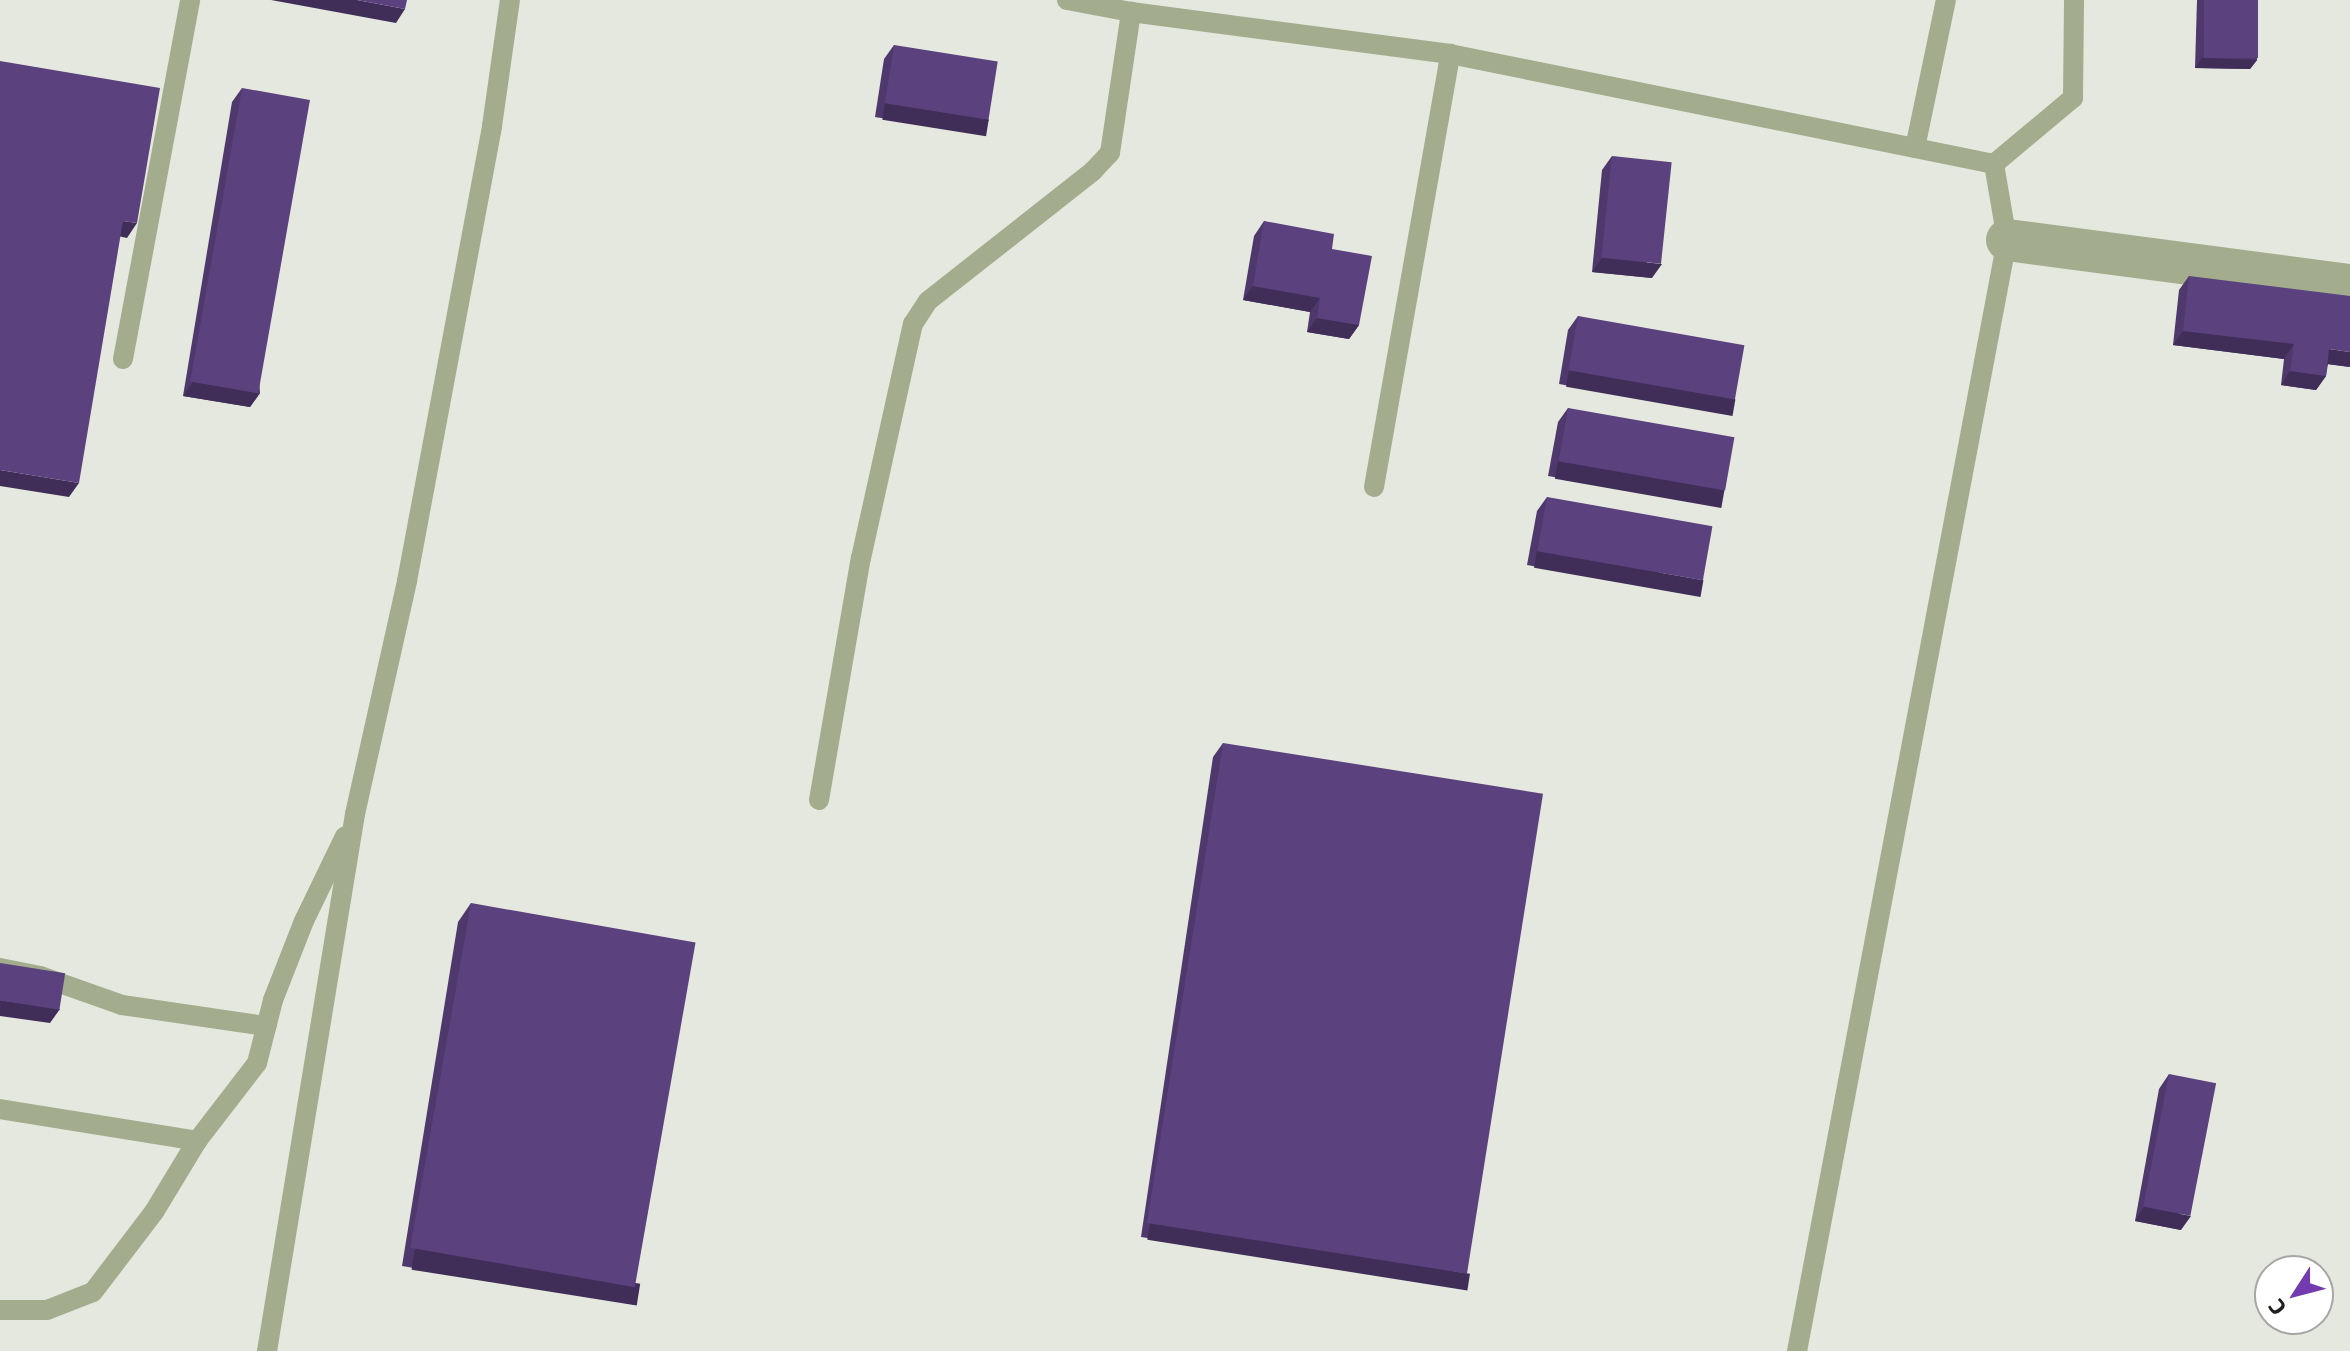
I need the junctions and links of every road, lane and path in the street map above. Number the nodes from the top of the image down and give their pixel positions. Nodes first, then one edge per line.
1 (190, 0) edge
2 (510, 0) edge
3 (1067, 0) edge
4 (1946, 0) edge
5 (2074, 0) edge
6 (1131, 12) junction
7 (1450, 54) junction
8 (1915, 148) junction
9 (1994, 164) junction
10 (2007, 240) junction
11 (2350, 285) edge
12 (123, 359) dead end
13 (1374, 487) dead end
14 (819, 800) dead end
15 (355, 814) junction
16 (0, 968) edge
17 (266, 1026) junction
18 (0, 1109) edge
19 (197, 1141) junction
20 (0, 1310) edge
21 (267, 1351) edge
22 (1797, 1351) edge

1 - 12 lane
2 - 15 lane
3 - 6 lane
4 - 8 lane
5 - 9 lane
6 - 7 lane
6 - 14 lane
7 - 8 lane
7 - 13 lane
8 - 9 lane
9 - 10 lane
10 - 11 street
10 - 22 lane
15 - 17 lane
15 - 21 lane
16 - 17 lane
17 - 19 lane
18 - 19 lane
19 - 20 lane

